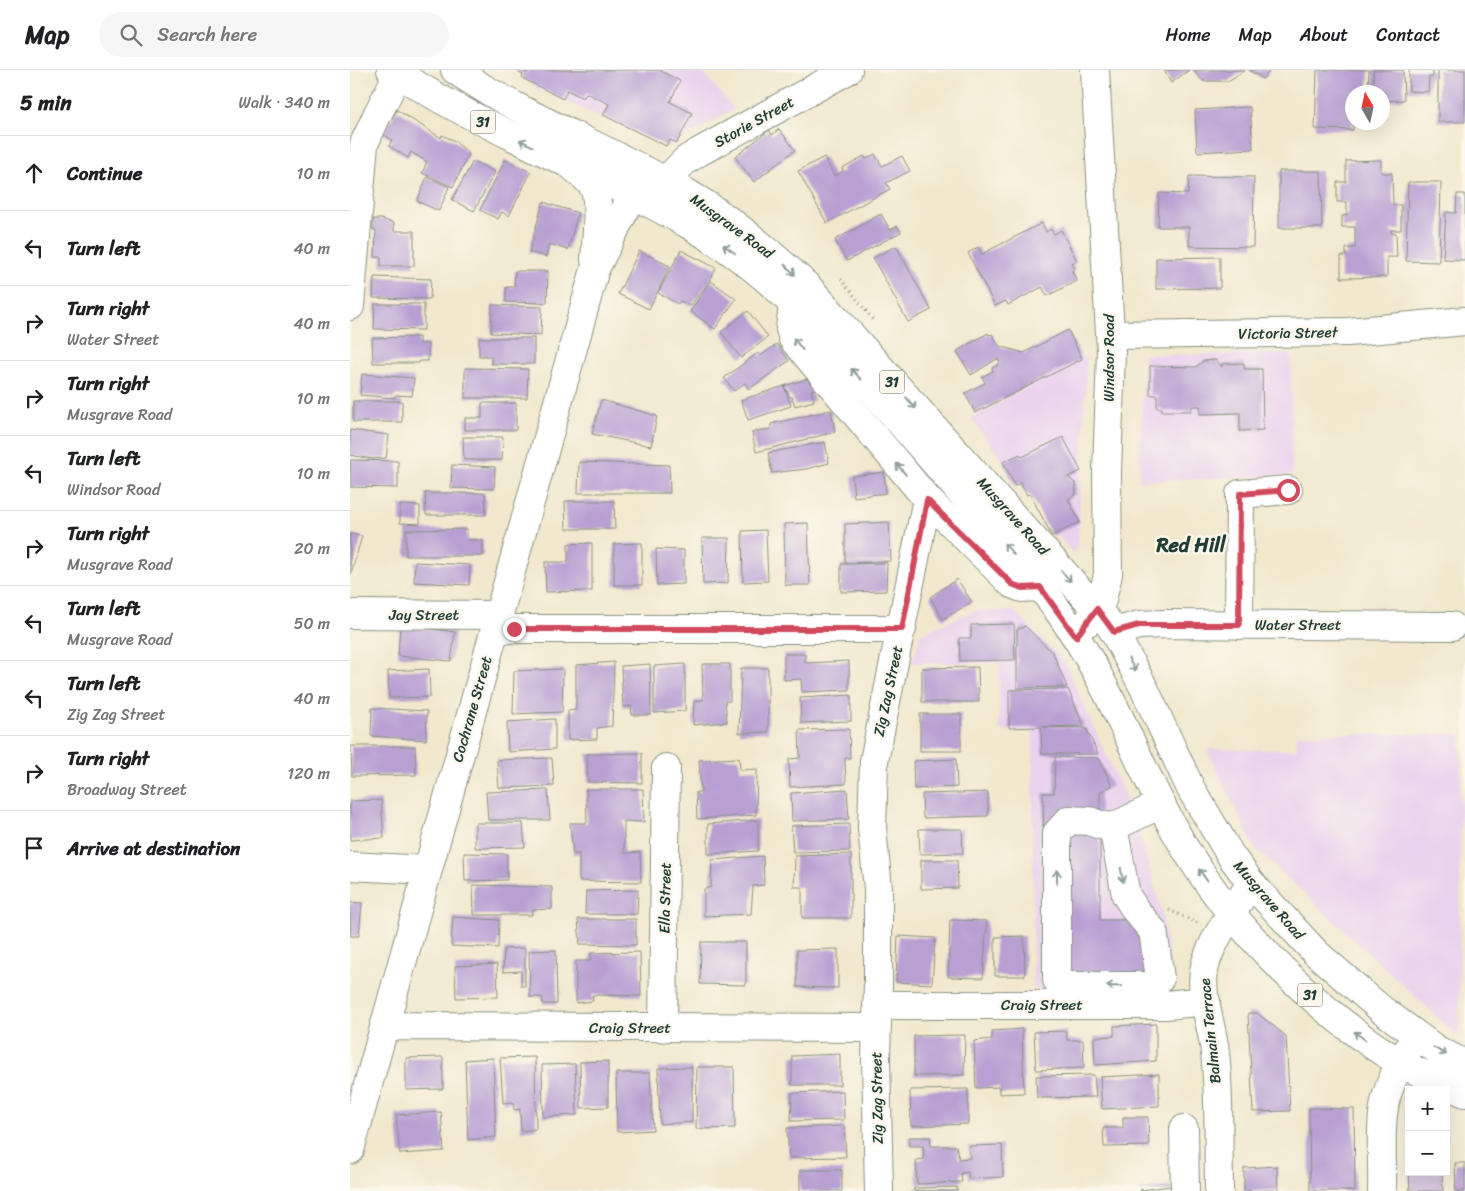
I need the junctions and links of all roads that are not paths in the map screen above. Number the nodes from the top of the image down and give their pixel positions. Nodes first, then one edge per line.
1 (456, 70) edge
2 (848, 70) edge
3 (1095, 70) edge
4 (395, 72) edge
5 (605, 152) junction
6 (570, 164) junction
7 (664, 181) junction
8 (639, 197) junction
9 (595, 269) junction
10 (793, 304) junction
11 (350, 306) edge
12 (1465, 321) edge
13 (1111, 335) junction
14 (1288, 490) dead end
15 (927, 500) junction
16 (1040, 587) junction
17 (1097, 609) junction
18 (350, 614) edge
19 (497, 622) junction
20 (1239, 625) junction
21 (1452, 626) dead end
22 (902, 629) junction
23 (1114, 632) junction
24 (1076, 637) junction
25 (666, 768) dead end
26 (1161, 804) junction
27 (1113, 827) junction
28 (875, 855) junction
29 (350, 866) edge
30 (427, 870) junction
31 (1251, 883) junction
32 (1231, 914) junction
33 (860, 922) dead end
34 (1206, 1001) junction
35 (877, 1017) junction
36 (384, 1026) junction
37 (663, 1028) junction
38 (1416, 1036) junction
39 (1400, 1063) junction
40 (1465, 1064) edge
41 (1465, 1093) edge
42 (354, 1120) edge
43 (1184, 1129) dead end
44 (350, 1150) edge
45 (878, 1191) edge
46 (1185, 1191) edge
47 (1219, 1191) edge
48 (1382, 1191) edge

1 - 5 street, Musgrave Road / 31
2 - 7 street, Storie Street
3 - 13 street, Windsor Road
6 -> 4 street, Musgrave Road / 31
4 - 11 street
5 - 7 street, Musgrave Road / 31
5 - 8 street
6 - 8 street, Musgrave Road / 31
6 - 9 street, Cochrane Street
7 - 8 street, Storie Street
7 -> 17 street, Musgrave Road / 31
8 - 9 street, Cochrane Street
10 -> 8 street, Musgrave Road / 31
9 - 19 street, Cochrane Street
15 -> 10 street
16 -> 10 street, Musgrave Road / 31
12 - 13 street, Victoria Street
13 - 17 street, Windsor Road
14 - 20 street
15 - 16 street
15 - 22 street, Zig Zag Street
16 - 24 street, Musgrave Road / 31
17 - 23 street, Musgrave Road / 31
17 - 24 street, Windsor Road
18 - 19 street, Jay Street
19 - 22 street, Jay Street
19 - 30 street, Cochrane Street
20 - 21 street, Water Street
20 - 23 street, Water Street
22 - 28 street, Zig Zag Street
23 -> 31 street, Musgrave Road / 31
24 - 26 street, Musgrave Road / 31
25 - 37 street, Ella Street
26 - 27 street
32 -> 26 street, Musgrave Road / 31
27 -> 27 street
28 - 33 street
28 - 35 street, Zig Zag Street
29 - 30 street
30 - 36 street, Cochrane Street
31 - 32 street, Balmain Terrace
31 - 38 street, Musgrave Road / 31
32 - 34 street, Balmain Terrace
39 -> 32 street, Musgrave Road / 31
34 - 35 street, Craig Street
34 - 47 street, Balmain Terrace
35 - 37 street, Craig Street
35 - 45 street, Zig Zag Street
36 - 37 street, Craig Street
36 - 42 street, Cochrane Street
38 - 39 street
38 -> 40 street, Musgrave Road / 31
39 - 41 street, Musgrave Road / 31
39 - 48 street
42 - 44 street, Cochrane Street
43 - 46 street

